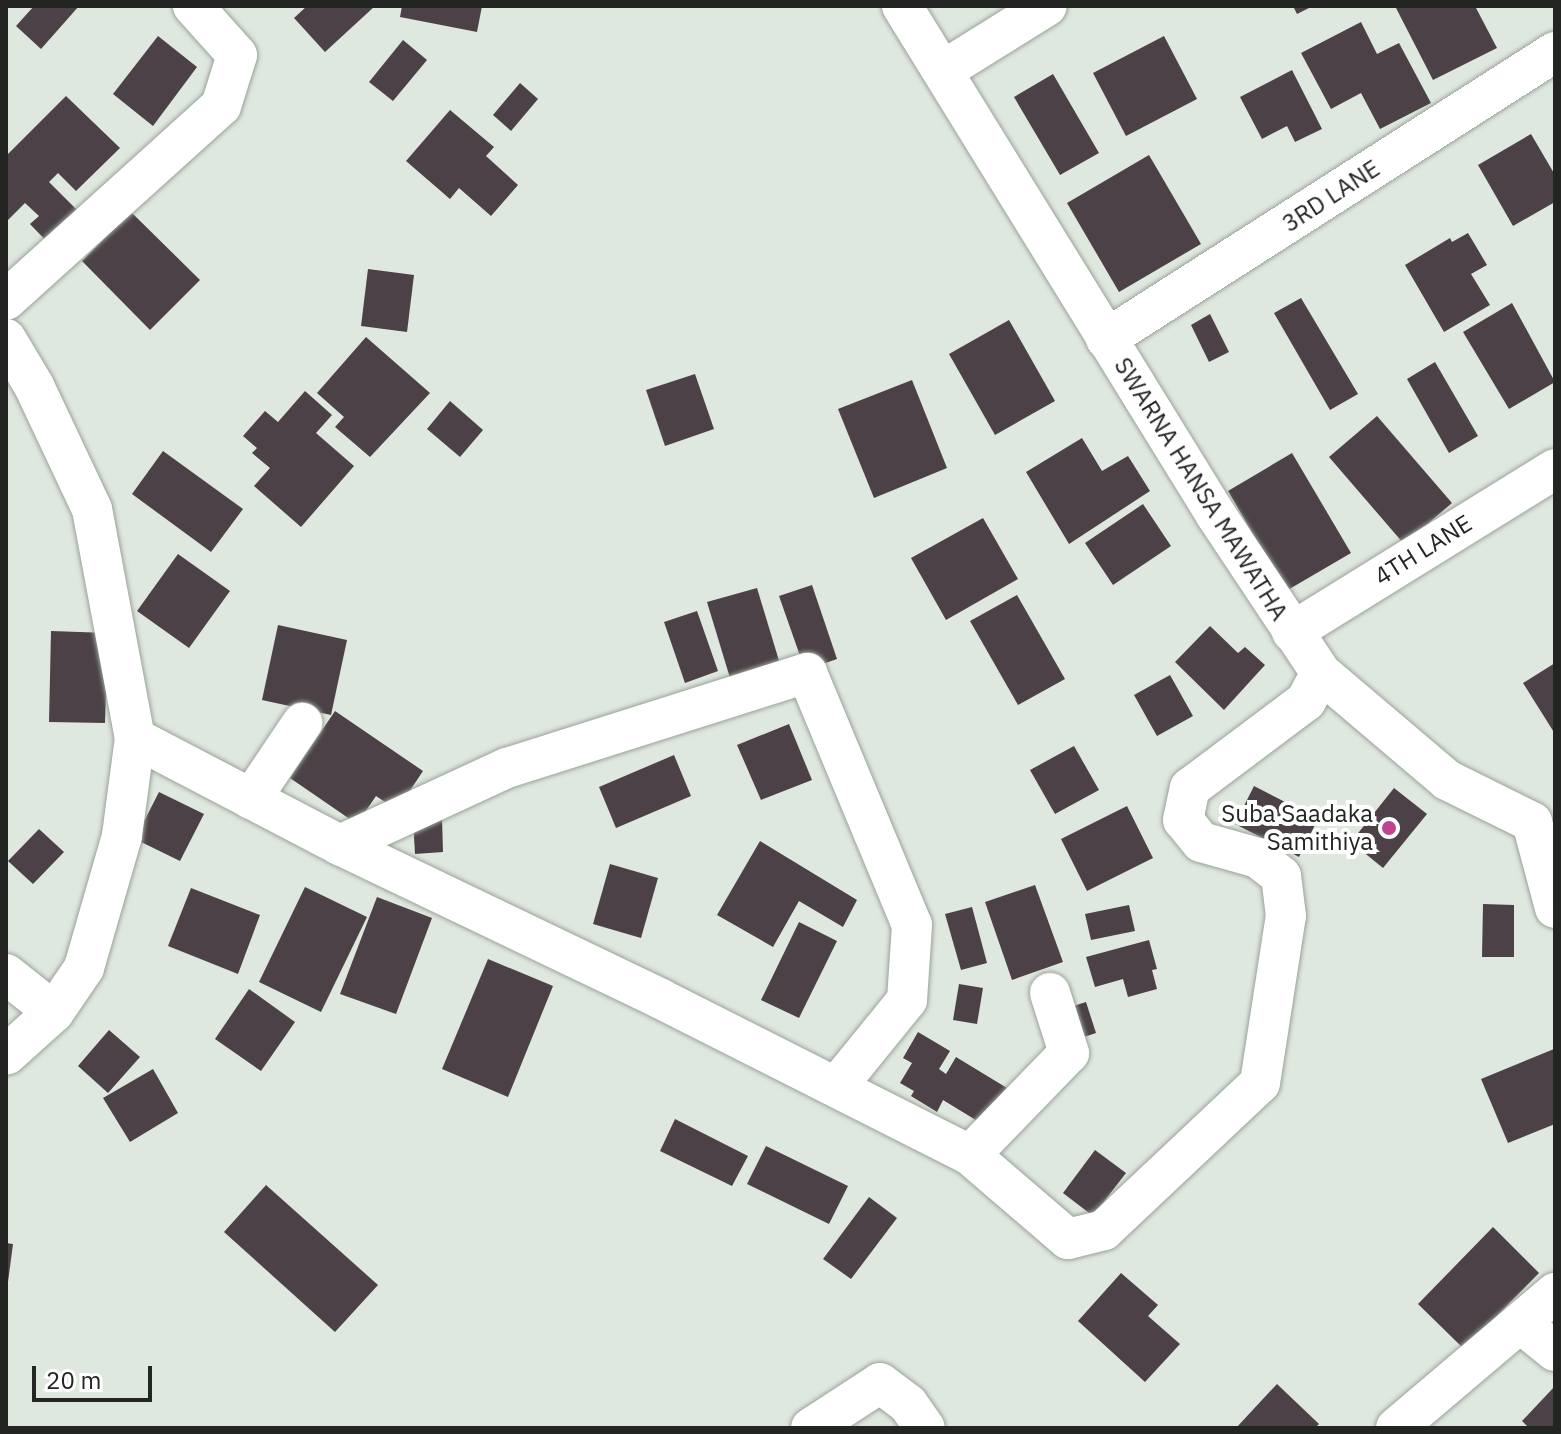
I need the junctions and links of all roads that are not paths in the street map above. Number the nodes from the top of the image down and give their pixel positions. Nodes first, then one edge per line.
1 (193, 6) edge
2 (902, 6) edge
3 (1047, 6) edge
4 (1555, 52) edge
5 (944, 70) junction
6 (6, 300) edge
7 (6, 339) edge
8 (1106, 339) junction
9 (1555, 469) edge
10 (1292, 632) junction
11 (1321, 673) junction
12 (302, 723) dead end
13 (135, 738) junction
14 (251, 799) junction
15 (1544, 815) edge
16 (340, 845) junction
17 (1555, 908) edge
18 (6, 974) edge
19 (1050, 993) dead end
20 (54, 1012) junction
21 (6, 1055) edge
22 (837, 1086) junction
23 (970, 1155) junction
24 (1555, 1293) edge
25 (1520, 1323) junction
26 (1555, 1351) edge
27 (811, 1428) edge
28 (925, 1428) edge
29 (1396, 1428) edge

1 - 6 street
2 - 5 street, SWARNA HANSA MAWATHA
3 - 5 street
4 - 8 street, 3RD LANE
5 - 8 street, SWARNA HANSA MAWATHA
7 - 13 street
8 - 10 street, SWARNA HANSA MAWATHA
9 - 10 street, 4TH LANE
10 - 11 street, SWARNA HANSA MAWATHA
11 - 15 street, SWARNA HANSA MAWATHA
11 - 23 street
12 - 14 street
13 - 14 street
13 - 20 street
14 - 16 street
15 - 17 street, SWARNA HANSA MAWATHA
16 - 22 street
16 - 22 street
18 - 20 street
19 - 23 street
20 - 21 street
22 - 23 street
24 - 25 street
25 - 26 street
25 - 29 street
27 - 28 street

